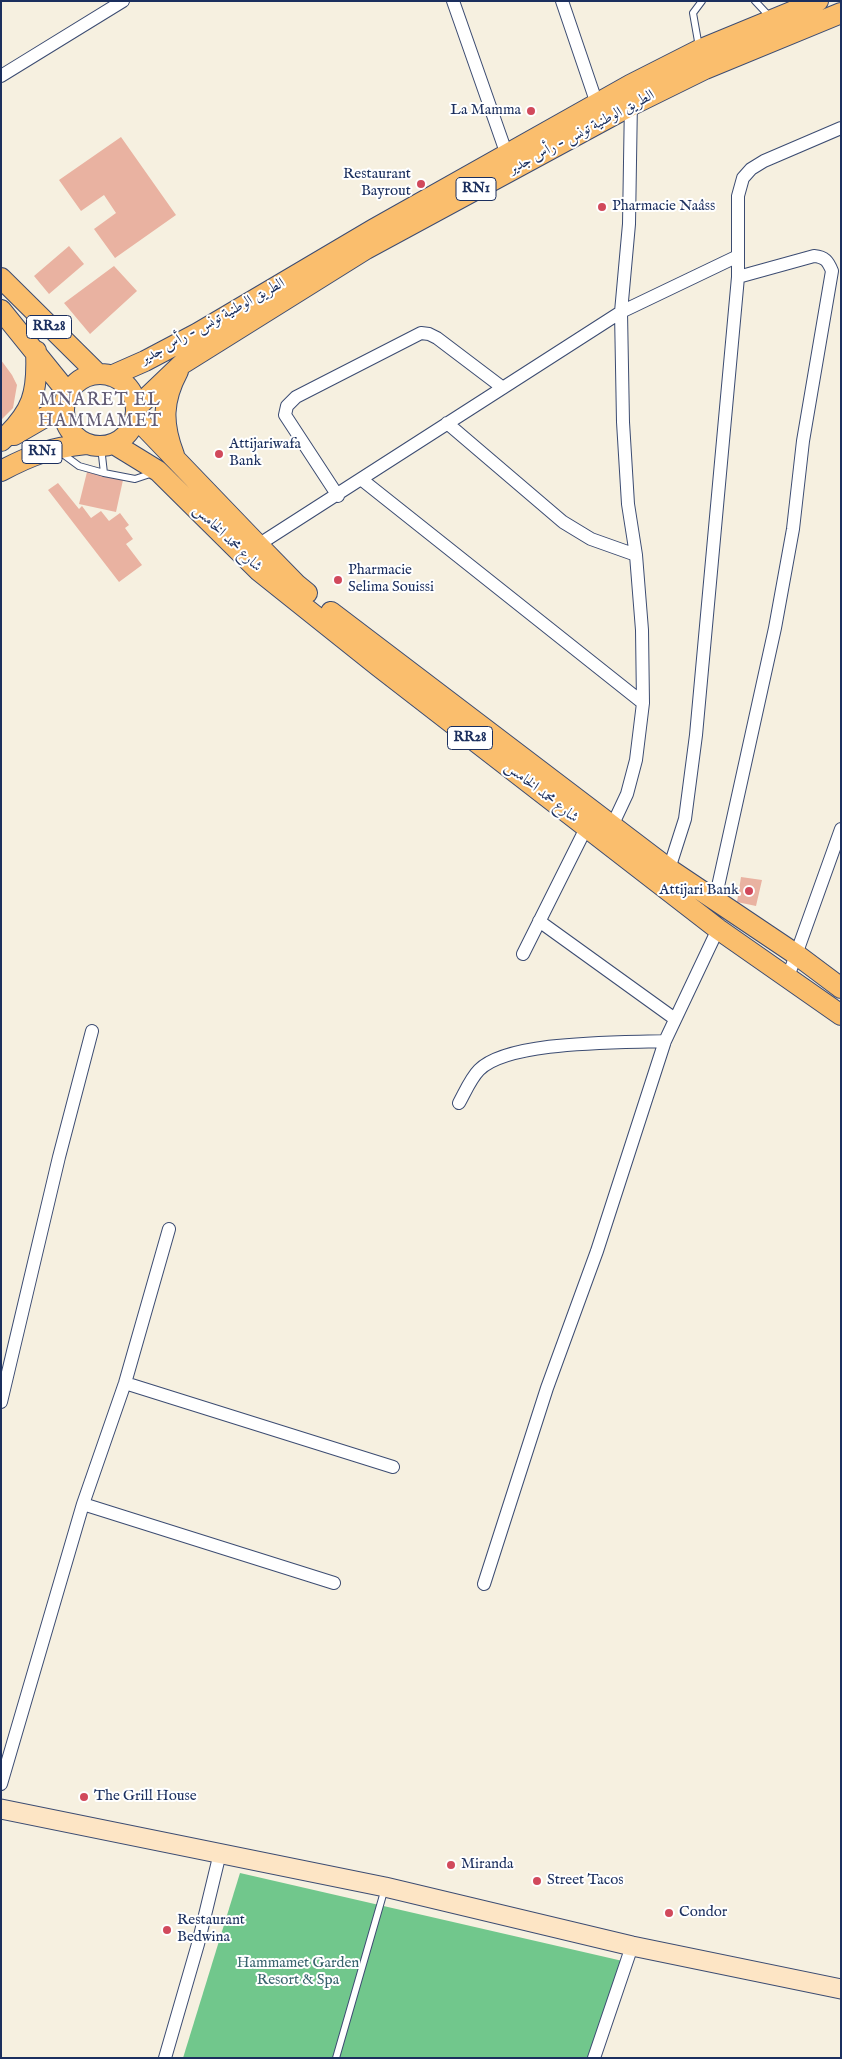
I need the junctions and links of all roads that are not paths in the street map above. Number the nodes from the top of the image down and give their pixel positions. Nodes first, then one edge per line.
1 (453, 1) edge
2 (562, 1) edge
3 (702, 1) edge
4 (755, 1) edge
5 (818, 1) edge
6 (119, 2) edge
7 (841, 13) edge
8 (772, 20) junction
9 (699, 50) junction
10 (4, 70) edge
11 (630, 85) junction
12 (597, 104) junction
13 (632, 105) junction
14 (841, 128) edge
15 (507, 155) junction
16 (738, 256) junction
17 (738, 276) junction
18 (1, 278) edge
19 (1, 310) edge
20 (621, 312) junction
21 (36, 351) junction
22 (182, 364) junction
23 (104, 375) junction
24 (503, 388) junction
25 (66, 399) junction
26 (136, 413) junction
27 (447, 423) junction
28 (1, 442) edge
29 (101, 445) junction
30 (55, 448) junction
31 (175, 460) junction
32 (1, 470) edge
33 (158, 471) junction
34 (104, 472) junction
35 (361, 479) junction
36 (338, 496) junction
37 (258, 545) junction
38 (636, 555) junction
39 (643, 704) junction
40 (612, 826) junction
41 (586, 828) junction
42 (841, 829) edge
43 (669, 869) junction
44 (715, 900) junction
45 (539, 921) junction
46 (718, 929) junction
47 (523, 954) dead end
48 (797, 955) junction
49 (788, 976) junction
50 (841, 988) edge
51 (841, 1015) edge
52 (675, 1019) junction
53 (92, 1032) dead end
54 (665, 1041) junction
55 (460, 1103) dead end
56 (169, 1228) dead end
57 (125, 1384) junction
58 (1, 1402) edge
59 (393, 1467) dead end
60 (83, 1504) junction
61 (334, 1583) dead end
62 (484, 1584) dead end
63 (1, 1784) edge
64 (1, 1810) edge
65 (220, 1853) junction
66 (385, 1887) junction
67 (632, 1946) junction
68 (841, 1989) edge
69 (165, 2058) edge
70 (336, 2058) edge
71 (594, 2058) edge

1 - 15 street
2 - 12 street
3 - 9 lane
4 - 8 lane
5 - 8 main road, الطريق الوطنية تونس - رأس جدير / RN1
6 - 10 street
7 - 13 main road, الطريق الوطنية تونس - رأس جدير / RN1
8 - 9 main road, الطريق الوطنية تونس - رأس جدير / RN1
9 - 11 main road, الطريق الوطنية تونس - رأس جدير / RN1
11 - 12 main road, الطريق الوطنية تونس - رأس جدير / RN1
11 - 13 street
12 - 15 main road, الطريق الوطنية تونس - رأس جدير / RN1
13 - 20 street
13 - 22 main road, الطريق الوطنية تونس - رأس جدير / RN1
14 - 16 street
15 - 23 main road, الطريق الوطنية تونس - رأس جدير / RN1
16 - 17 street
16 - 20 street
17 - 43 street
17 - 44 street
18 - 23 main road, RR28
19 - 21 main road, RR28
20 - 24 street
20 - 38 street
21 - 25 main road, RR28
21 - 28 main road
22 - 26 main road, الطريق الوطنية تونس - رأس جدير / RN1
22 - 31 main road
23 - 25 main road, RN1
23 - 26 main road
24 - 27 street
24 - 36 street
25 - 28 main road, RN1
25 - 29 main road, RN1
26 - 29 main road, RN1
26 - 31 main road, شارع محمد الخامس / RR28
27 - 35 street
27 - 38 street
29 - 30 main road, RN1
29 - 33 main road, شارع محمد الخامس / RR28
29 - 34 lane
30 - 32 main road, RN1
30 - 34 lane
31 - 37 main road, شارع محمد الخامس / RR28
33 - 34 lane
33 - 41 main road, شارع محمد الخامس / RR28
35 - 36 street
35 - 39 street
36 - 37 street
37 - 40 main road, شارع محمد الخامس / RR28
38 - 39 street
39 - 40 street
40 - 43 main road, شارع محمد الخامس / RR28
41 - 45 street
41 - 46 main road, شارع محمد الخامس / RR28
42 - 48 street
43 - 44 main road, شارع محمد الخامس / RR28
44 - 48 main road, شارع محمد الخامس / RR28
45 - 47 street
45 - 52 street
46 - 49 main road, شارع محمد الخامس / RR28
46 - 52 street
48 - 49 street
48 - 50 main road, شارع محمد الخامس / RR28
49 - 51 main road, شارع محمد الخامس / RR28
52 - 54 street
53 - 58 street
54 - 55 street
54 - 62 street
56 - 57 street
57 - 59 street
57 - 60 street
60 - 61 street
60 - 63 street
64 - 65 main road
65 - 66 main road
65 - 69 street
66 - 67 main road
66 - 70 lane
67 - 68 main road
67 - 71 street

